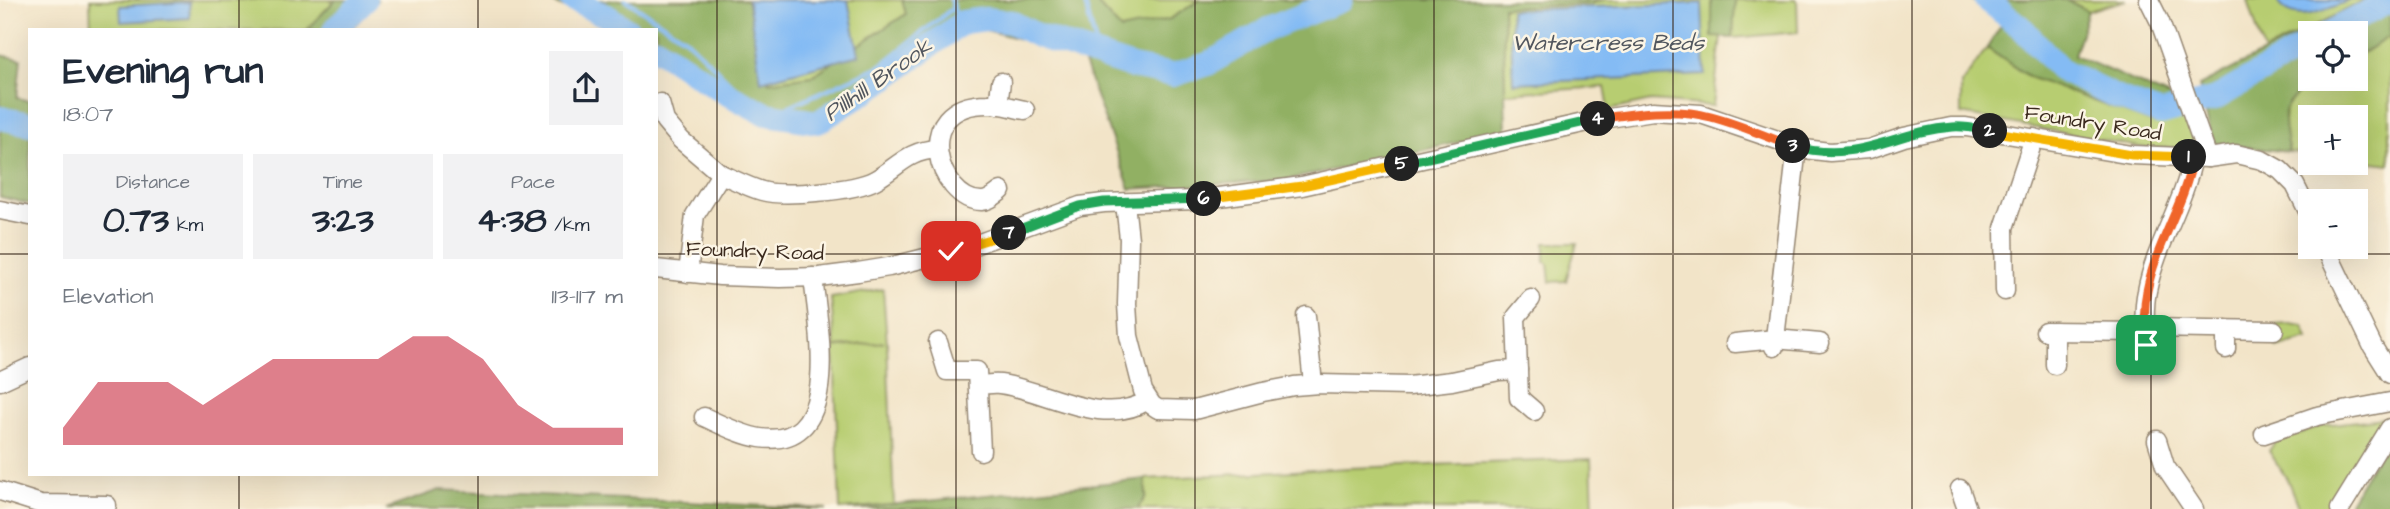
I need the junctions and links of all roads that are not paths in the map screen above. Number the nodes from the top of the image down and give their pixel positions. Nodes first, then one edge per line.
1 (2149, 0) edge
2 (1001, 82) dead end
3 (660, 103) dead end
4 (998, 104) junction
5 (1025, 110) dead end
6 (660, 124) edge
7 (2034, 138) junction
8 (1797, 147) junction
9 (937, 149) junction
10 (2201, 158) junction
11 (721, 174) junction
12 (1001, 191) dead end
13 (2298, 191) edge
14 (1125, 203) junction
15 (0, 210) edge
16 (28, 216) edge
17 (2331, 259) edge
18 (658, 270) edge
19 (688, 273) junction
20 (813, 277) junction
21 (2005, 291) dead end
22 (1531, 299) dead end
23 (1306, 316) dead end
24 (2226, 329) junction
25 (2274, 330) dead end
26 (2146, 335) junction
27 (938, 342) dead end
28 (1735, 343) dead end
29 (1774, 343) junction
30 (1820, 343) dead end
31 (2226, 349) dead end
32 (2055, 365) dead end
33 (28, 368) edge
34 (1518, 370) junction
35 (2390, 374) edge
36 (0, 381) edge
37 (1313, 384) junction
38 (978, 385) junction
39 (1148, 400) junction
40 (2390, 402) edge
41 (1534, 411) dead end
42 (704, 417) dead end
43 (2389, 433) edge
44 (2264, 434) dead end
45 (2162, 444) dead end
46 (981, 451) dead end
47 (1960, 489) dead end
48 (0, 491) edge
49 (107, 505) dead end
50 (85, 507) edge
51 (1967, 509) edge
52 (2194, 509) edge
53 (2340, 509) edge

1 - 10 street
2 - 4 street
3 - 6 street
4 - 5 street
4 - 9 street
6 - 11 street
7 - 8 street, Foundry Road
7 - 10 street, Foundry Road
7 - 21 street
8 - 14 street, Foundry Road
8 - 29 street
9 - 11 street
9 - 12 street
10 - 13 street, Foundry Road
10 - 26 street
11 - 19 street
14 - 20 street, Foundry Road
14 - 39 street
15 - 16 street
17 - 35 street
18 - 19 street, Foundry Road
19 - 20 street, Foundry Road
20 - 42 street
22 - 34 street
23 - 37 street
24 - 25 street
24 - 26 street
24 - 31 street
26 - 32 street
27 - 38 street
28 - 29 street
29 - 30 street
33 - 36 street
34 - 37 street
34 - 41 street
37 - 39 street
38 - 39 street
38 - 46 street
40 - 44 street
43 - 53 street
45 - 52 street
47 - 51 street
48 - 50 street
49 - 50 street

